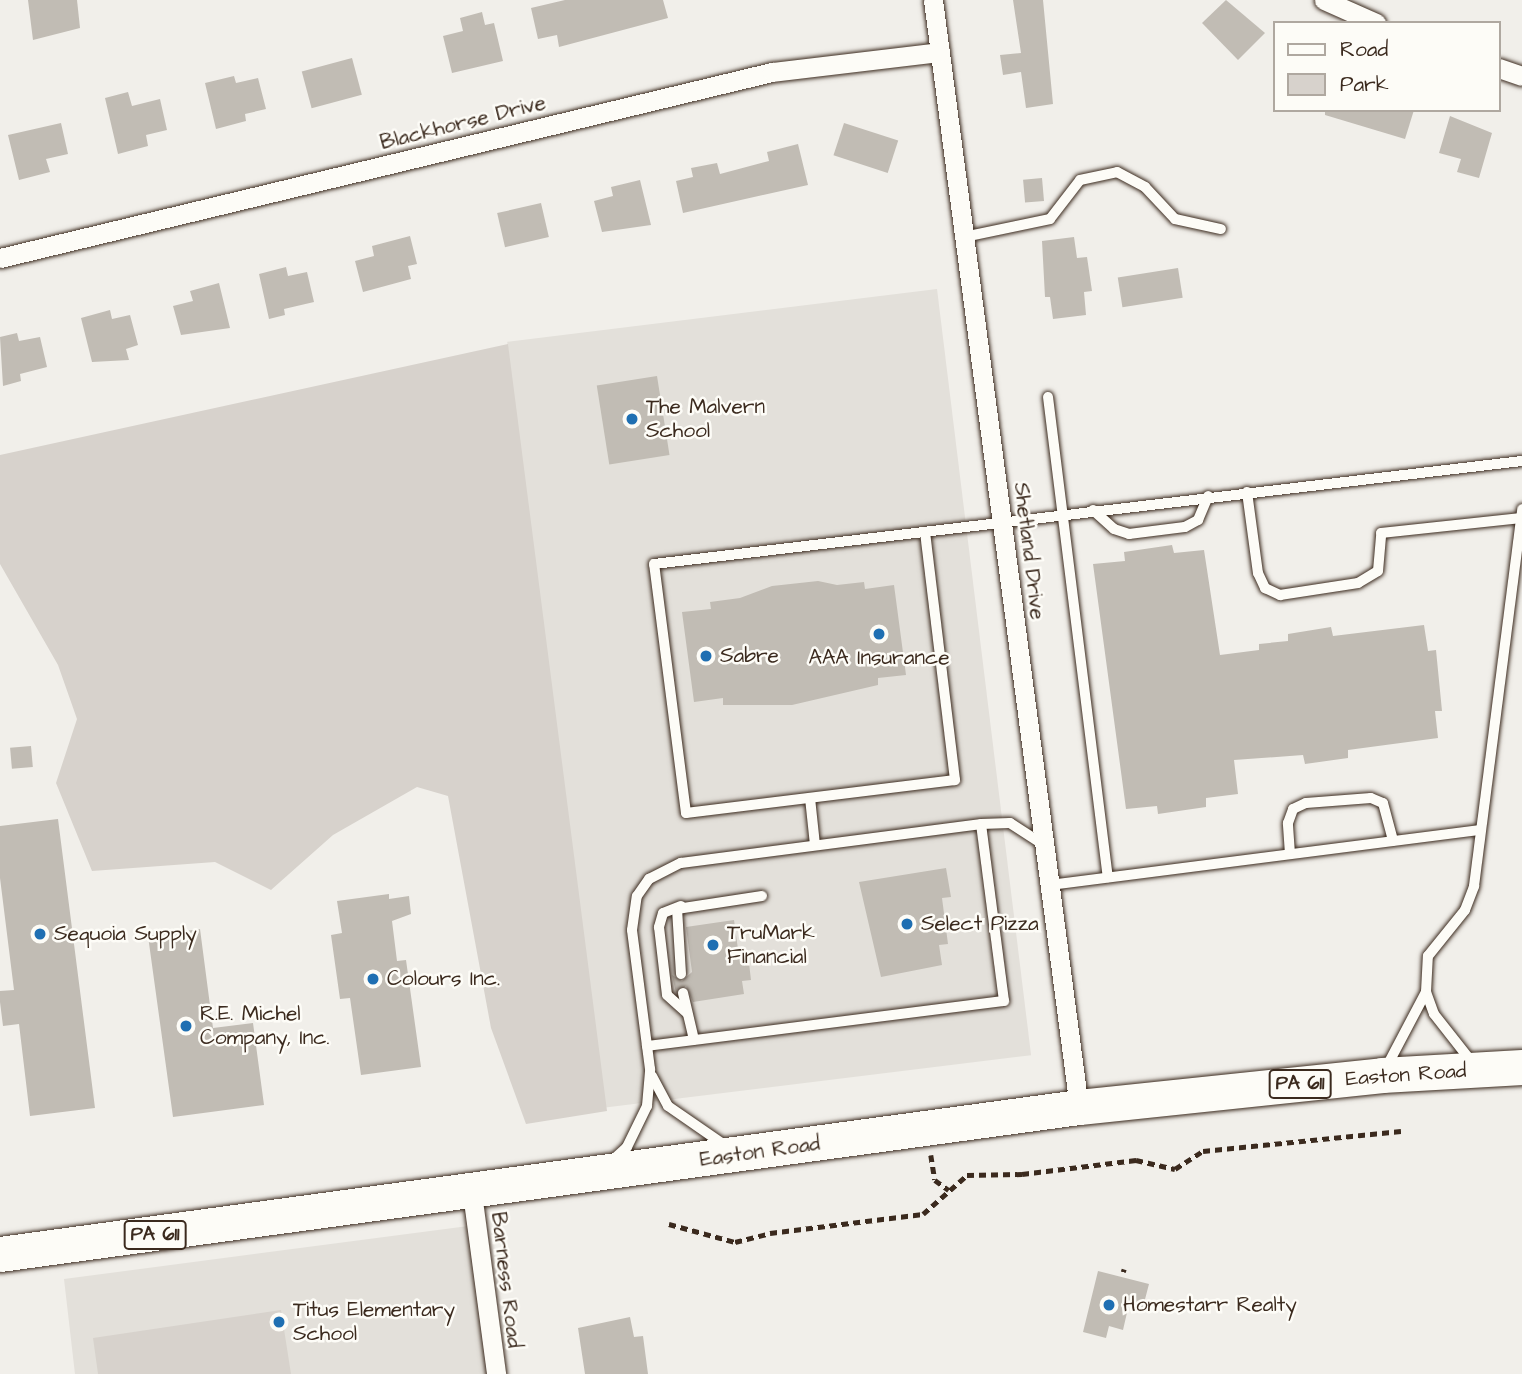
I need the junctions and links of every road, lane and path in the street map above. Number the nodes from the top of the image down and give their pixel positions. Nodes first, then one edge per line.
1 (933, 0) edge
2 (1324, 0) edge
3 (1371, 21) edge
4 (940, 52) junction
5 (1501, 69) edge
6 (1522, 76) edge
7 (1221, 229) dead end
8 (964, 237) junction
9 (0, 258) edge
10 (1048, 397) dead end
11 (1522, 461) edge
12 (1247, 492) junction
13 (1208, 496) junction
14 (1093, 510) junction
15 (1521, 513) edge
16 (1062, 514) junction
17 (1002, 522) junction
18 (925, 532) junction
19 (810, 798) junction
20 (981, 824) junction
21 (1481, 830) junction
22 (1392, 841) junction
23 (815, 845) junction
24 (1045, 846) junction
25 (1290, 854) junction
26 (1108, 877) junction
27 (1050, 885) junction
28 (762, 896) dead end
29 (681, 905) junction
30 (681, 974) dead end
31 (1426, 992) junction
32 (683, 993) dead end
33 (687, 1013) junction
34 (694, 1040) junction
35 (647, 1046) junction
36 (1522, 1067) edge
37 (650, 1069) junction
38 (1478, 1069) junction
39 (1382, 1075) junction
40 (1079, 1107) junction
41 (928, 1128) junction
42 (1401, 1131) dead end
43 (742, 1154) junction
44 (600, 1172) junction
45 (949, 1190) junction
46 (472, 1192) junction
47 (669, 1224) dead end
48 (0, 1254) edge
49 (496, 1374) edge

1 - 4 street, Shetland Drive
2 - 3 street
4 - 8 street, Shetland Drive
4 - 9 street, Blackhorse Drive
5 - 6 street
7 - 8 lane
8 - 17 street, Shetland Drive
10 - 16 lane
11 - 12 lane
12 - 13 lane
12 - 15 lane
13 - 14 lane
13 - 14 lane
14 - 16 lane
15 - 21 lane
16 - 17 lane
16 - 26 lane
17 - 18 lane
17 - 24 street, Shetland Drive
18 - 19 lane
18 - 19 lane
19 - 23 lane
20 - 23 lane
20 - 24 lane
20 - 34 lane
21 - 22 lane
21 - 31 lane
22 - 25 lane
22 - 25 lane
23 - 35 lane
24 - 27 street, Shetland Drive
25 - 26 lane
26 - 27 lane
27 - 40 street, Shetland Drive
28 - 29 lane
29 - 30 lane
29 - 33 lane
31 - 38 lane
31 - 39 lane
32 - 33 lane
33 - 34 lane
34 - 35 lane
35 - 37 lane
36 - 38 highway, Easton Road / PA 611
37 - 43 lane
37 - 44 lane
38 - 39 highway, Easton Road / PA 611
39 - 40 highway, Easton Road / PA 611
40 - 41 highway, Easton Road / PA 611
41 - 43 highway, Easton Road / PA 611
41 - 45 path
42 - 45 path
43 - 44 highway, Easton Road / PA 611
44 - 46 highway, Easton Road / PA 611
45 - 47 path
46 - 48 highway, Easton Road / PA 611
46 - 49 street, Barness Road

